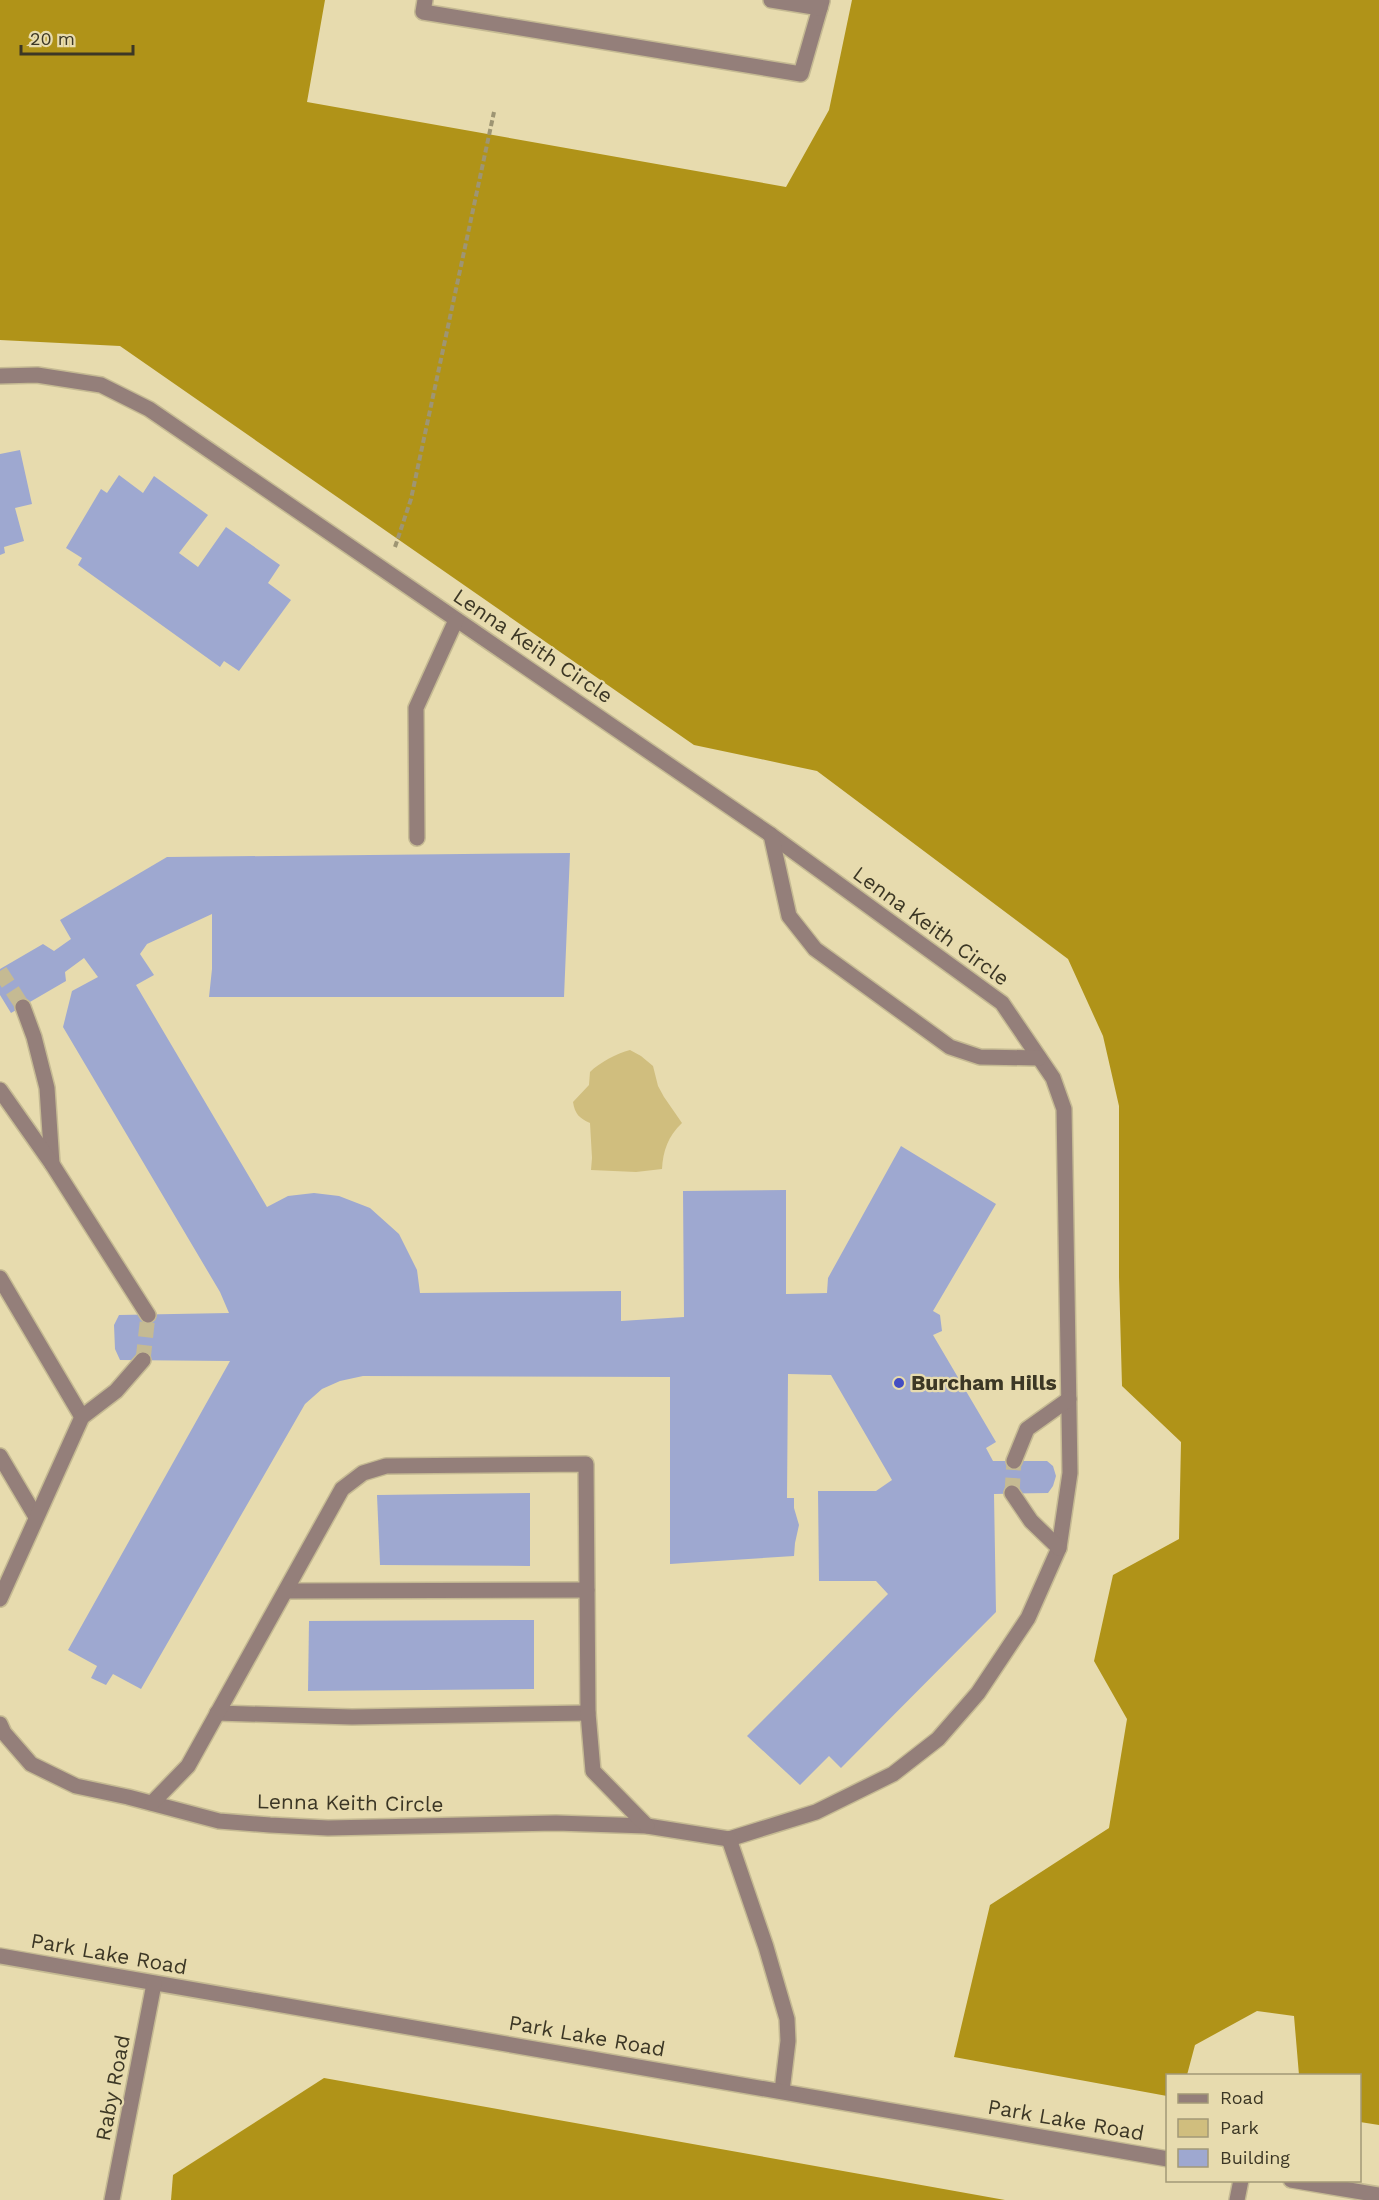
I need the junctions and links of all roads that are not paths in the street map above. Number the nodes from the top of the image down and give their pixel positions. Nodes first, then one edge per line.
1 (425, 0) edge
2 (771, 0) edge
3 (821, 4) edge
4 (0, 376) edge
5 (456, 620) junction
6 (771, 835) junction
7 (417, 838) dead end
8 (23, 1007) tunnel mouth
9 (1039, 1058) junction
10 (0, 1089) edge
11 (52, 1164) junction
12 (0, 1278) edge
13 (148, 1315) tunnel mouth
14 (143, 1360) tunnel mouth
15 (1069, 1399) junction
16 (82, 1417) junction
17 (0, 1456) edge
18 (1014, 1461) tunnel mouth
19 (1012, 1492) tunnel mouth
20 (36, 1517) junction
21 (1059, 1548) junction
22 (286, 1590) junction
23 (587, 1590) junction
24 (0, 1599) edge
25 (218, 1713) junction
26 (588, 1713) junction
27 (0, 1724) edge
28 (152, 1803) junction
29 (647, 1826) junction
30 (729, 1839) junction
31 (0, 1956) edge
32 (154, 1984) junction
33 (782, 2091) junction
34 (1166, 2159) edge
35 (1241, 2182) edge
36 (1297, 2182) edge
37 (1379, 2195) edge
38 (112, 2200) edge
39 (1237, 2200) edge

1 - 3 street
2 - 3 street
4 - 5 street, Lenna Keith Circle
5 - 6 street, Lenna Keith Circle
5 - 7 street
6 - 9 street, Lenna Keith Circle
6 - 9 street
8 - 11 street
9 - 15 street, Lenna Keith Circle
10 - 11 street
11 - 13 street
12 - 16 street
14 - 16 street
15 - 18 street
15 - 21 street, Lenna Keith Circle
16 - 20 street
17 - 20 street
19 - 21 street
20 - 24 street
21 - 30 street, Lenna Keith Circle
22 - 23 street
22 - 23 street
22 - 25 street
23 - 26 street
25 - 26 street
25 - 28 street
26 - 29 street
27 - 28 street, Lenna Keith Circle
28 - 29 street, Lenna Keith Circle
29 - 30 street, Lenna Keith Circle
30 - 33 street
31 - 32 street, Park Lake Road
32 - 33 street, Park Lake Road
32 - 38 street, Raby Road
33 - 34 street, Park Lake Road
35 - 39 street
36 - 37 street

